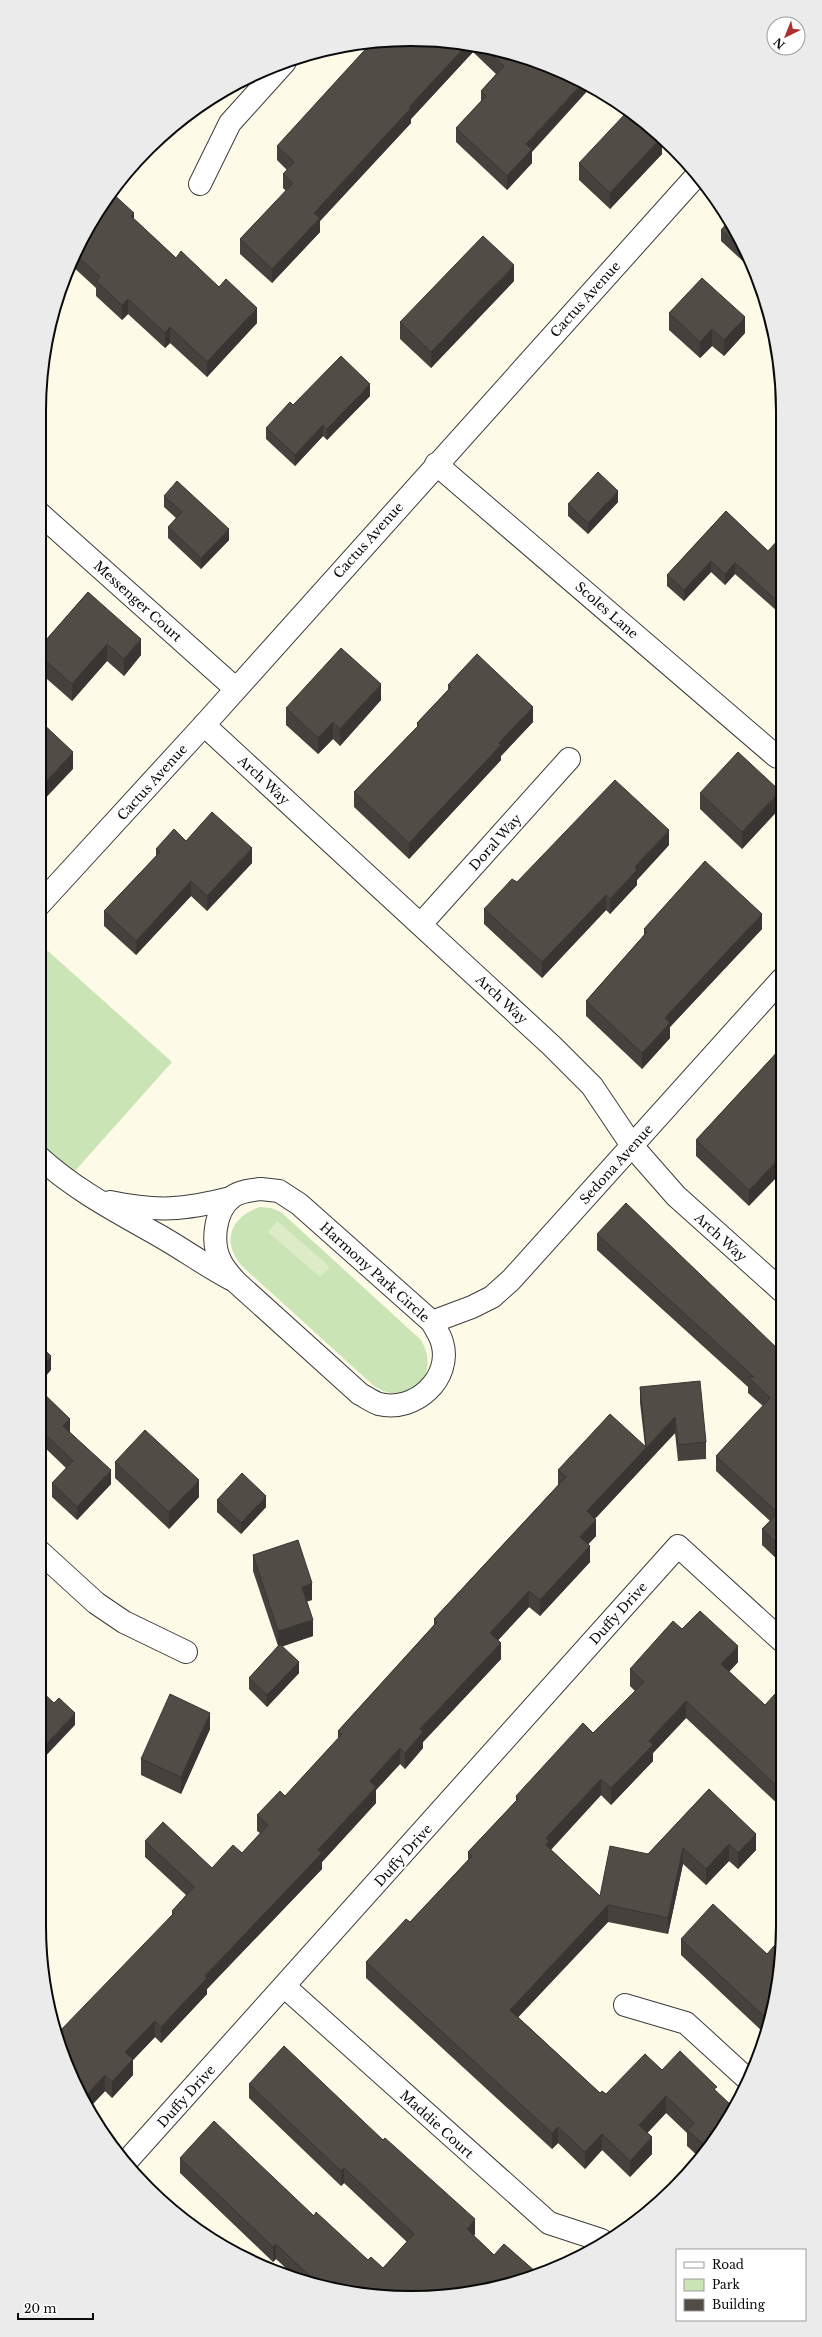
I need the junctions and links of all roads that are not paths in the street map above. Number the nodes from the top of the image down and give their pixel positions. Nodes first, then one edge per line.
1 (276, 72) edge
2 (693, 179) edge
3 (200, 184) dead end
4 (436, 464) junction
5 (46, 519) edge
6 (236, 689) junction
7 (204, 725) junction
8 (776, 756) edge
9 (569, 759) dead end
10 (46, 897) edge
11 (421, 924) junction
12 (776, 986) edge
13 (633, 1147) junction
14 (46, 1162) edge
15 (90, 1197) junction
16 (231, 1198) junction
17 (236, 1282) junction
18 (776, 1286) edge
19 (432, 1322) junction
20 (46, 1557) edge
21 (776, 1636) edge
22 (186, 1652) dead end
23 (285, 1987) junction
24 (625, 2005) dead end
25 (743, 2076) edge
26 (130, 2158) edge
27 (599, 2239) edge

1 - 3 street
2 - 4 street, Cactus Avenue
4 - 6 street, Cactus Avenue
4 - 8 street, Scoles Lane
5 - 6 street, Messenger Court
6 - 7 street, Cactus Avenue
7 - 10 street, Cactus Avenue
7 - 11 street, Arch Way
9 - 11 street, Doral Way
11 - 13 street, Arch Way
12 - 13 street, Sedona Avenue
13 - 18 street, Arch Way
13 - 19 street, Sedona Avenue
14 - 15 street, Harmony Park Circle
15 - 16 street, Harmony Park Circle
15 - 17 street, Harmony Park Circle
16 - 17 street, Harmony Park Circle
16 - 19 street, Harmony Park Circle
17 - 19 street, Harmony Park Circle
20 - 22 street
21 - 23 street, Duffy Drive
23 - 26 street, Duffy Drive
23 - 27 street, Maddie Court
24 - 25 street

